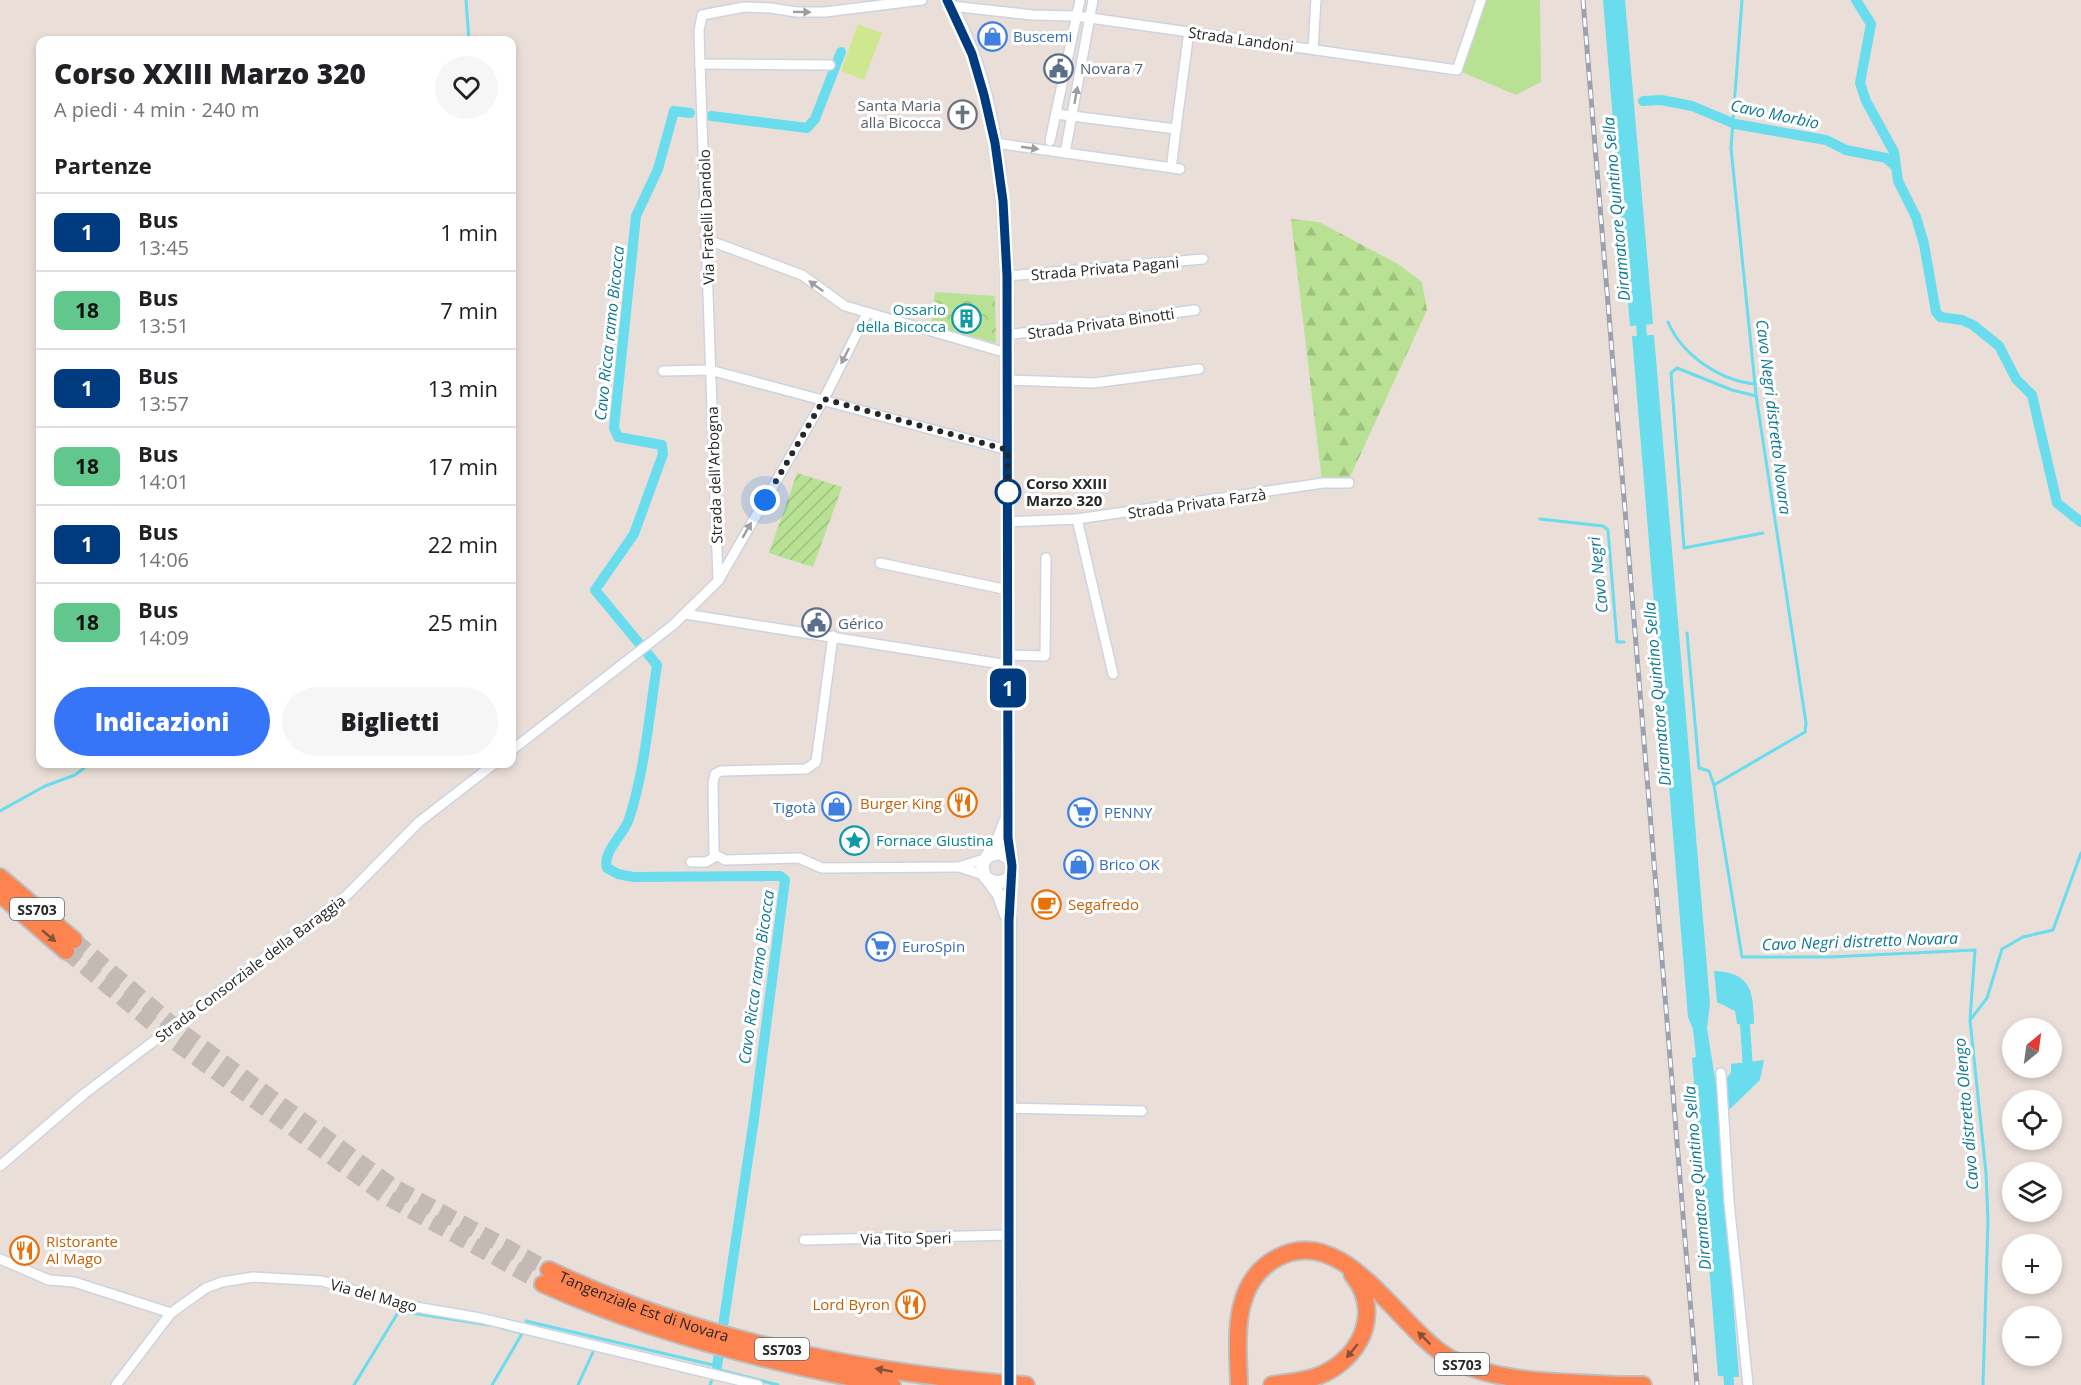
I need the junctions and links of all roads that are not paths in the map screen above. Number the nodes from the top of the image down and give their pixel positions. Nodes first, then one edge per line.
1 (922, 0) edge
2 (1080, 0) edge
3 (1093, 0) edge
4 (1316, 0) edge
5 (1481, 0) edge
6 (949, 3) edge
7 (1076, 16) junction
8 (1090, 18) junction
9 (1189, 31) junction
10 (1313, 49) junction
11 (700, 64) junction
12 (830, 66) dead end
13 (1056, 114) junction
14 (1072, 117) junction
15 (1176, 129) junction
16 (1050, 141) dead end
17 (995, 143) junction
18 (1065, 153) junction
19 (1172, 162) dead end
20 (1180, 169) dead end
21 (708, 240) junction
22 (1203, 259) dead end
23 (1007, 276) junction
24 (1195, 310) dead end
25 (867, 313) junction
26 (1007, 335) junction
27 (1007, 353) junction
28 (1199, 369) dead end
29 (711, 370) junction
30 (663, 371) dead end
31 (1007, 380) junction
32 (824, 399) junction
33 (1008, 450) junction
34 (1349, 483) dead end
35 (1077, 519) junction
36 (1007, 522) junction
37 (1046, 558) dead end
38 (880, 563) dead end
39 (718, 581) junction
40 (1008, 590) junction
41 (685, 614) junction
42 (833, 636) junction
43 (1008, 660) junction
44 (1113, 674) dead end
45 (516, 747) edge
46 (489, 768) edge
47 (1008, 815) junction
48 (716, 856) junction
49 (985, 858) junction
50 (1010, 859) junction
51 (691, 861) dead end
52 (959, 867) junction
53 (985, 876) junction
54 (1010, 876) junction
55 (0, 877) edge
56 (0, 894) edge
57 (1009, 921) junction
58 (1720, 1073) dead end
59 (1009, 1108) junction
60 (1142, 1111) dead end
61 (0, 1166) edge
62 (1008, 1235) junction
63 (804, 1240) dead end
64 (0, 1259) edge
65 (1342, 1262) junction
66 (171, 1313) junction
67 (116, 1385) edge
68 (758, 1385) edge
69 (892, 1385) edge
70 (1009, 1385) edge
71 (1026, 1385) edge
72 (1239, 1385) edge
73 (1272, 1385) edge
74 (1606, 1385) edge
75 (1618, 1385) edge
76 (1643, 1385) edge
77 (1748, 1385) edge

11 -> 1 street, Via Fratelli Dandolo
2 - 7 street
3 - 8 street
4 - 10 street
5 - 10 street, Strada Landoni
6 - 7 street, Strada Landoni
6 - 17 main road
7 - 8 street, Strada Landoni
7 - 13 street
8 - 9 street, Strada Landoni
14 -> 8 street
9 - 10 street, Strada Landoni
9 - 15 street
11 - 12 street
11 - 21 street, Via Fratelli Dandolo
13 - 14 street
13 - 16 street
14 - 15 street
14 - 18 street
15 - 19 street
17 -> 18 street
17 - 23 main road
18 - 20 street
25 -> 21 street
21 - 29 street, Via Fratelli Dandolo
22 - 23 street, Strada Privata Pagani
23 - 26 main road
24 - 26 street, Strada Privata Binotti
25 - 27 street
25 -> 32 street
26 - 27 main road
27 - 31 main road
28 - 31 street
29 - 30 street
29 - 32 street
29 - 39 street, Strada dell'Arbogna
31 - 33 main road
32 - 33 street
39 -> 32 street
33 - 36 main road
34 - 35 street, Strada Privata Farzà
35 - 36 street, Strada Privata Farzà
35 - 44 street
36 - 40 main road
37 - 43 street
38 - 40 street
39 - 41 street
40 - 43 main road
41 - 42 street
41 - 45 street
42 - 43 street
42 - 48 street
43 - 47 main road
46 - 61 street, Strada Consorziale della Baraggia
47 - 49 main road
47 - 50 main road
48 - 51 street
48 - 52 street
49 - 50 main road
49 - 52 street
49 - 53 main road
50 - 54 main road
52 - 53 street
53 - 54 main road
53 - 57 main road
54 - 57 main road
56 -> 55 highway, SS703
57 - 59 main road
58 - 77 street
59 - 60 street
59 - 62 main road
62 - 63 street, Via Tito Speri
62 - 70 main road, bridge
64 - 66 street
65 - 72 highway, SS703
65 -> 73 highway
75 -> 65 highway, SS703
66 - 67 street, Via del Mago
66 - 68 street, Via del Mago
71 -> 69 highway, Tangenziale Est di Novara / SS703
74 - 75 highway, SS703
75 - 76 highway, SS703

